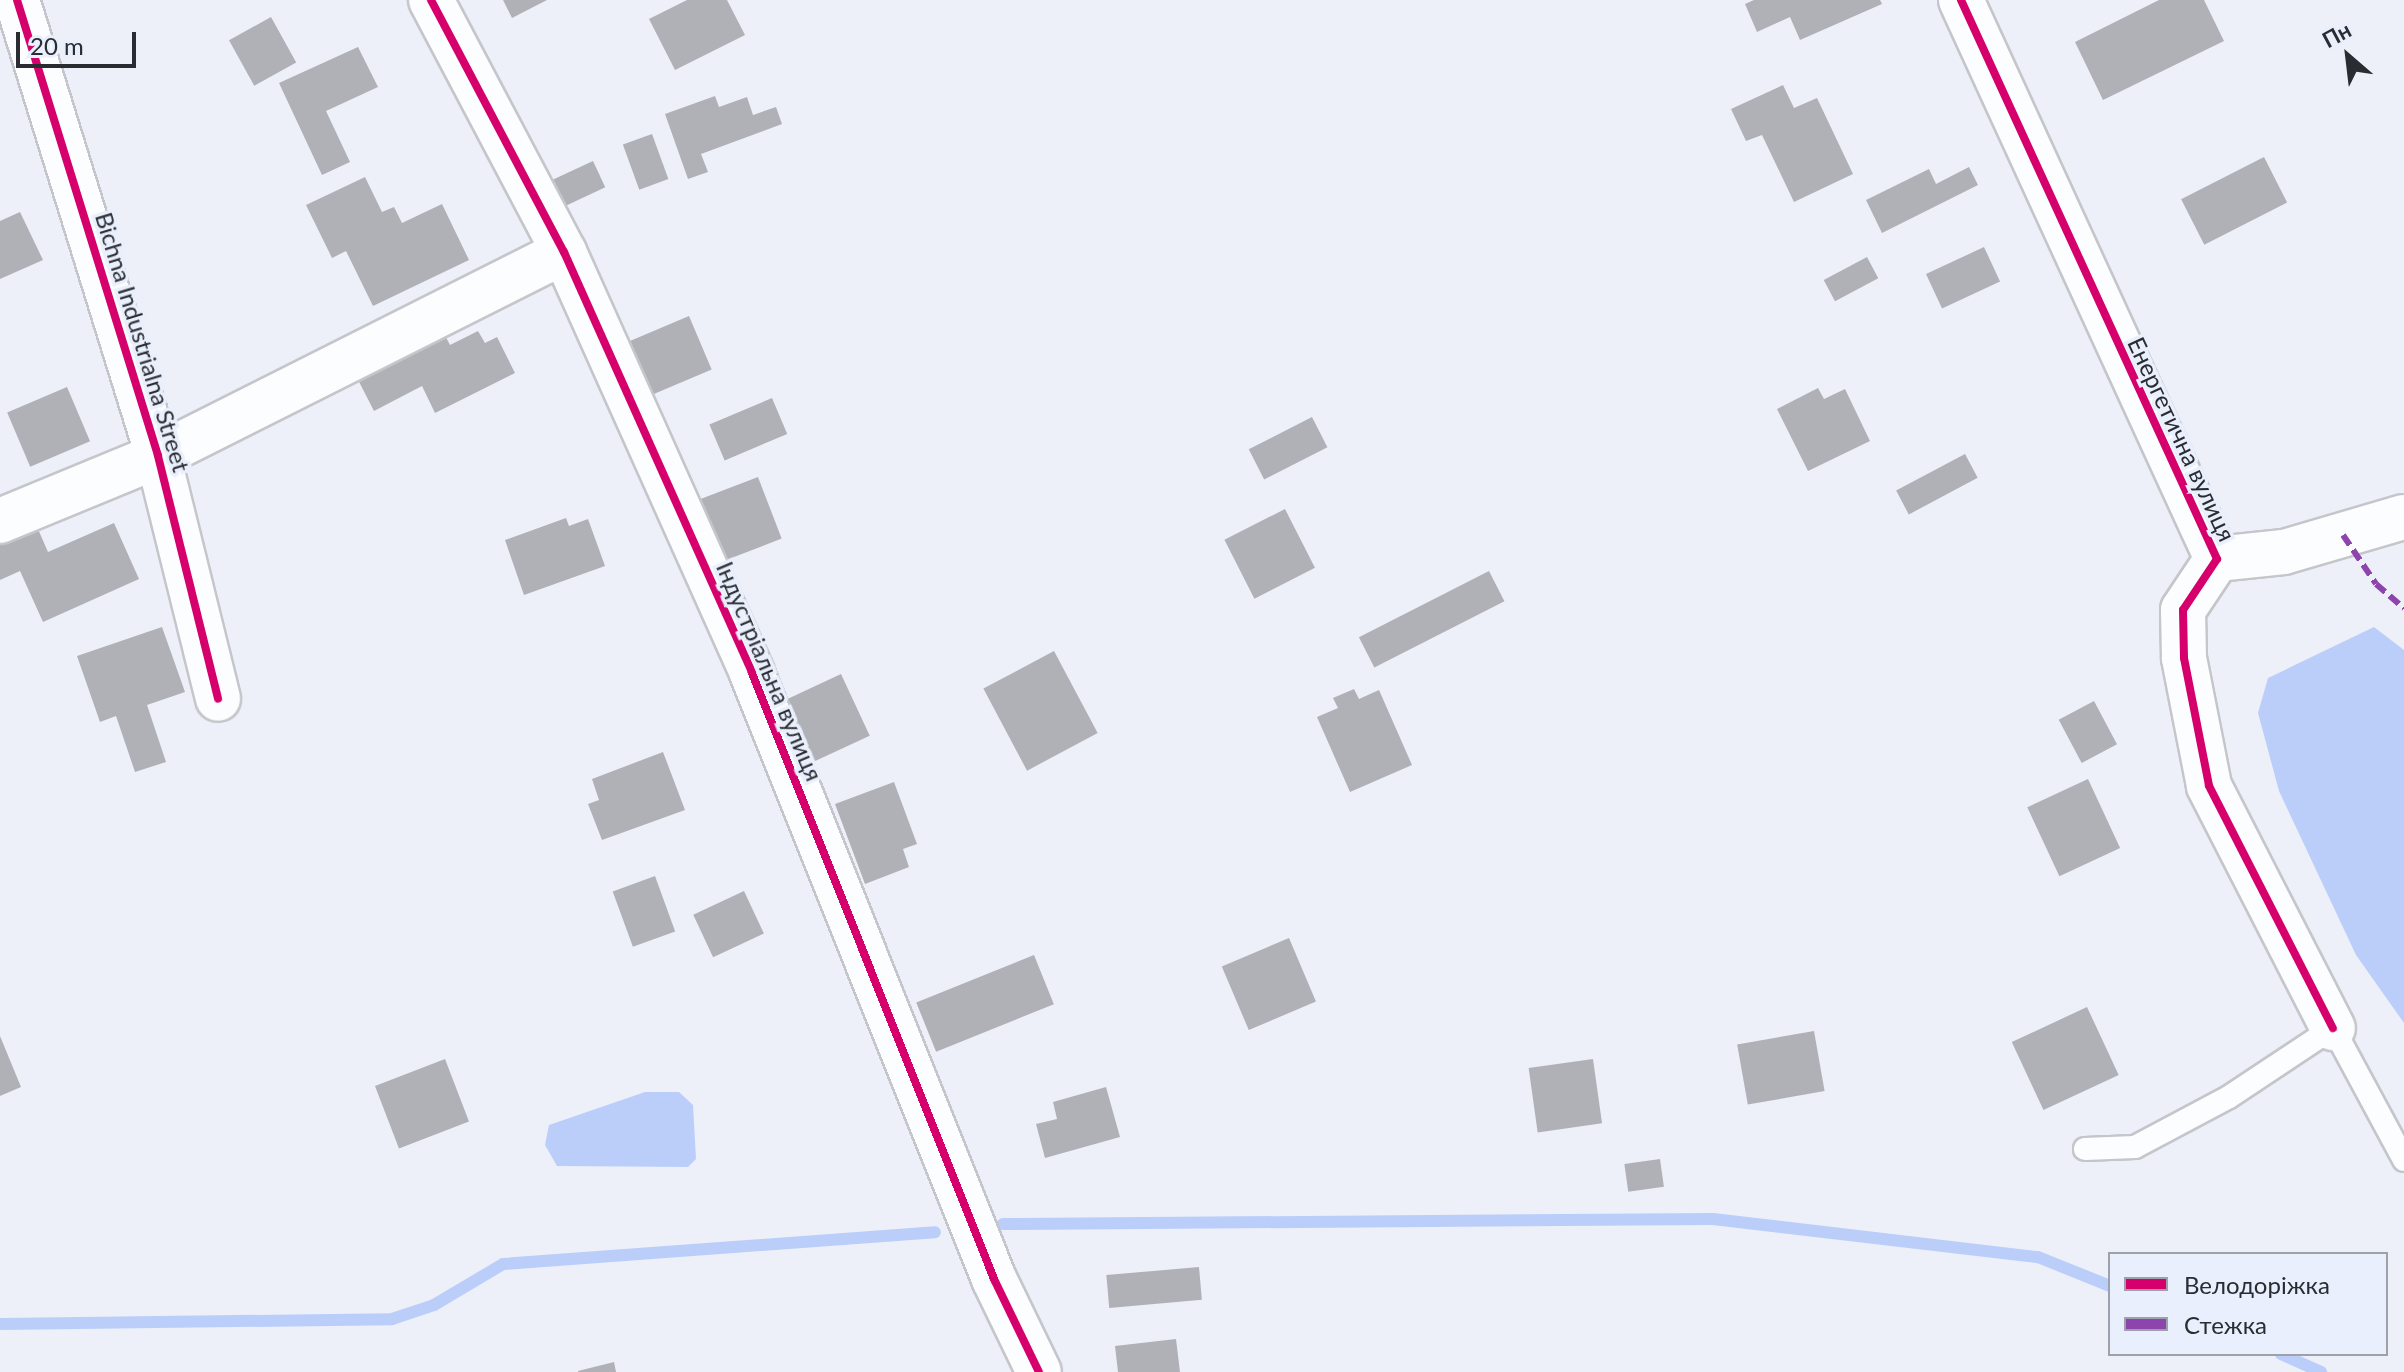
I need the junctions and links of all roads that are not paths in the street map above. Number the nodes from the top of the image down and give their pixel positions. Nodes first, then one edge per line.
1 (17, 0) edge
2 (431, 0) edge
3 (1961, 0) edge
4 (564, 252) junction
5 (158, 456) junction
6 (2404, 517) edge
7 (0, 521) edge
8 (2217, 559) junction
9 (218, 699) dead end
10 (2333, 1028) junction
11 (2085, 1149) dead end
12 (2404, 1160) edge
13 (1039, 1372) edge

1 - 5 street, Bichna Industrialna Street
2 - 4 street, Індустріальна вулиця
3 - 8 street, Енергетична вулиця
4 - 5 street
4 - 13 street, Індустріальна вулиця
5 - 7 street
5 - 9 street, Bichna Industrialna Street
6 - 8 street
8 - 10 street, Енергетична вулиця
10 - 11 lane
10 - 12 lane

